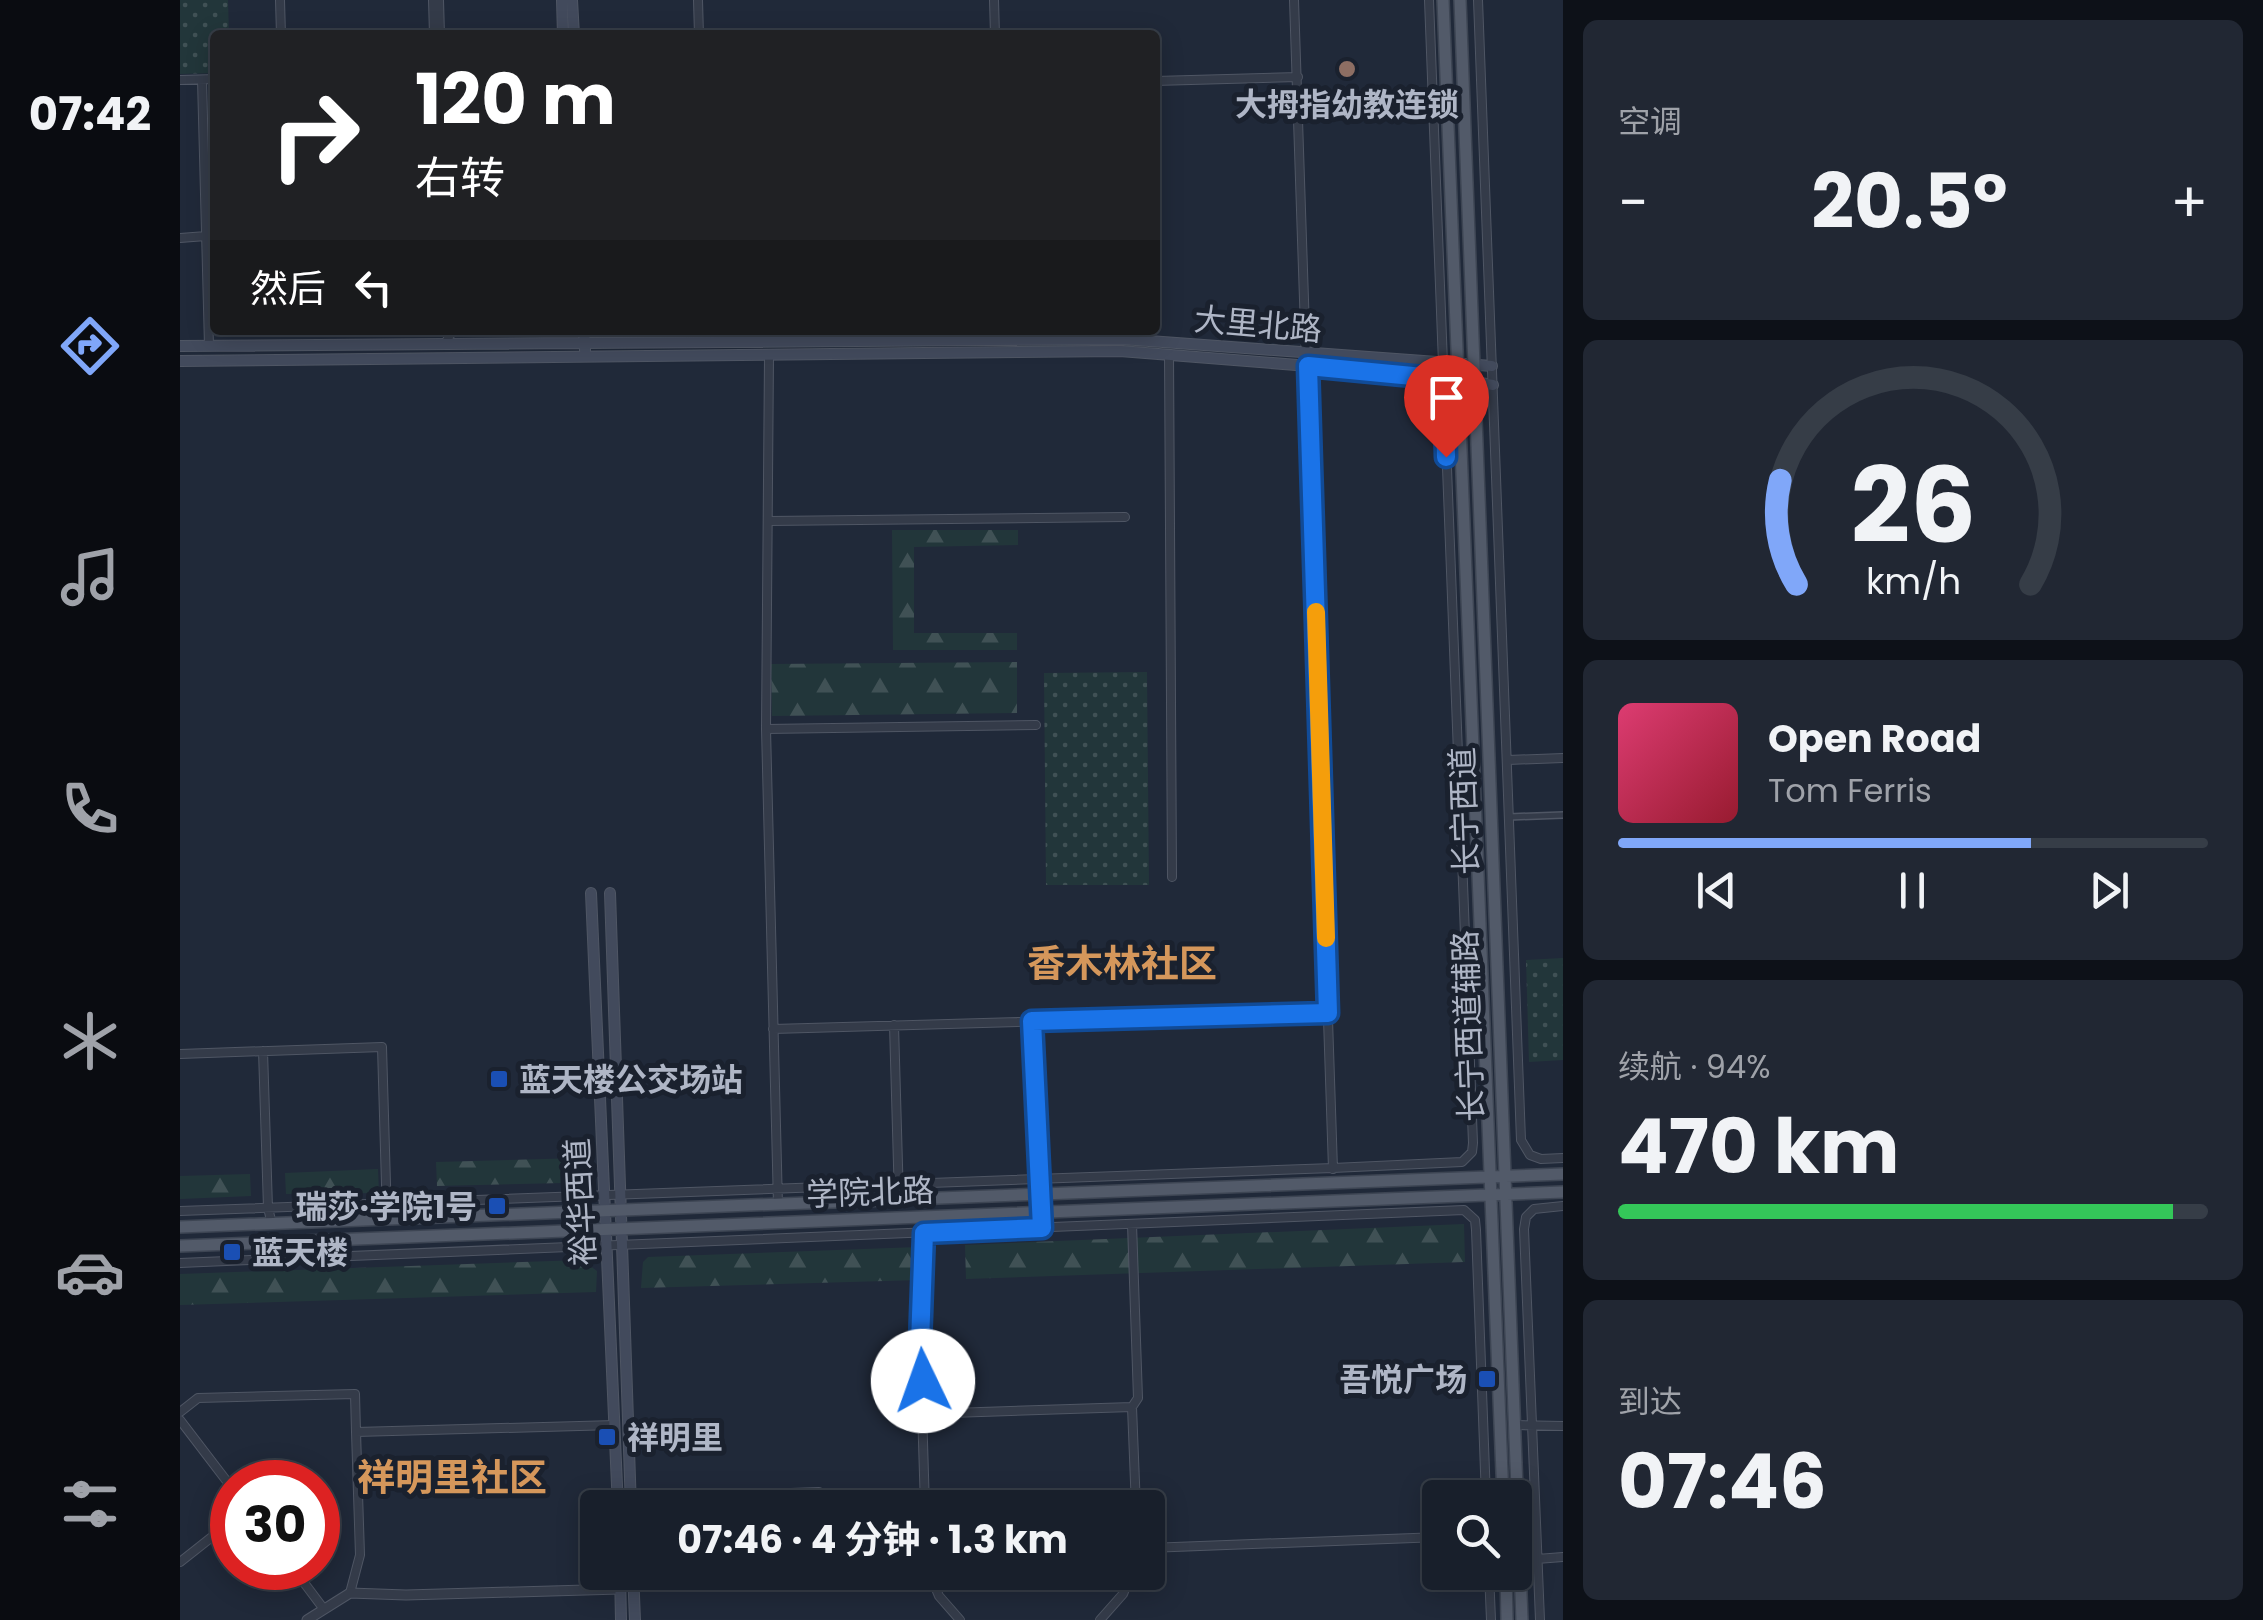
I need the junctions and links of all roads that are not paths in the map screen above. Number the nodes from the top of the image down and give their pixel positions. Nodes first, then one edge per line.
1 (280, 0) edge
2 (436, 0) edge
3 (562, 0) edge
4 (572, 0) edge
5 (698, 0) edge
6 (994, 0) edge
7 (1294, 0) edge
8 (1429, 0) edge
9 (1443, 0) edge
10 (1460, 0) edge
11 (1478, 0) edge
12 (282, 30) edge
13 (437, 30) edge
14 (563, 30) edge
15 (574, 30) edge
16 (699, 30) edge
17 (994, 30) edge
18 (1298, 77) junction
19 (210, 79) edge
20 (180, 80) edge
21 (202, 80) junction
22 (1160, 81) edge
23 (206, 236) junction
24 (180, 238) edge
25 (428, 335) edge
26 (464, 335) edge
27 (584, 335) edge
28 (711, 335) edge
29 (1011, 341) edge
30 (572, 342) edge
31 (712, 344) junction
32 (180, 346) edge
33 (209, 346) junction
34 (585, 350) junction
35 (1307, 353) junction
36 (1170, 354) junction
37 (769, 356) junction
38 (180, 361) edge
39 (1308, 366) junction
40 (1474, 366) junction
41 (1492, 366) junction
42 (1450, 372) junction
43 (1475, 382) junction
44 (1493, 385) junction
45 (1125, 517) dead end
46 (769, 521) junction
47 (1036, 725) dead end
48 (766, 730) junction
49 (1563, 758) edge
50 (1508, 760) junction
51 (1563, 815) edge
52 (1509, 817) junction
53 (1172, 877) dead end
54 (591, 893) dead end
55 (610, 893) dead end
56 (1328, 1013) junction
57 (1032, 1021) junction
58 (894, 1026) junction
59 (773, 1029) junction
60 (264, 1051) junction
61 (180, 1054) edge
62 (1563, 1158) edge
63 (1334, 1168) junction
64 (1563, 1174) edge
65 (1506, 1176) junction
66 (1490, 1177) junction
67 (1040, 1179) junction
68 (1334, 1183) junction
69 (898, 1184) junction
70 (778, 1188) junction
71 (1563, 1192) edge
72 (604, 1194) junction
73 (622, 1194) junction
74 (1040, 1194) junction
75 (1507, 1195) junction
76 (1491, 1196) junction
77 (899, 1200) junction
78 (386, 1202) junction
79 (778, 1205) junction
80 (1563, 1206) edge
81 (268, 1208) junction
82 (623, 1210) junction
83 (180, 1211) edge
84 (605, 1211) junction
85 (1041, 1213) junction
86 (387, 1219) junction
87 (272, 1224) junction
88 (1132, 1224) junction
89 (180, 1227) edge
90 (623, 1228) junction
91 (1042, 1228) junction
92 (606, 1229) junction
93 (924, 1233) junction
94 (272, 1242) junction
95 (624, 1244) junction
96 (606, 1245) junction
97 (180, 1246) edge
98 (274, 1259) junction
99 (180, 1263) edge
100 (1132, 1407) junction
101 (180, 1412) edge
102 (922, 1414) junction
103 (180, 1420) edge
104 (615, 1425) junction
105 (1533, 1425) junction
106 (1515, 1426) junction
107 (1563, 1426) edge
108 (356, 1432) junction
109 (211, 1460) edge
110 (1485, 1480) edge
111 (1502, 1480) edge
112 (617, 1490) edge
113 (631, 1490) edge
114 (924, 1490) edge
115 (1135, 1490) edge
116 (210, 1538) edge
117 (1422, 1538) edge
118 (1165, 1547) edge
119 (1537, 1558) junction
120 (1563, 1558) edge
121 (180, 1562) edge
122 (310, 1590) edge
123 (589, 1590) edge
124 (620, 1590) edge
125 (634, 1590) edge
126 (937, 1590) edge
127 (1125, 1590) edge
128 (1490, 1590) edge
129 (1507, 1590) edge
130 (350, 1593) junction
131 (323, 1608) junction
132 (307, 1620) edge
133 (621, 1620) edge
134 (635, 1620) edge
135 (960, 1620) edge
136 (1100, 1620) edge
137 (1491, 1620) edge
138 (1508, 1620) edge
139 (1522, 1620) edge
140 (1540, 1620) edge

1 - 12 street
2 - 13 street
3 - 14 main road
4 - 15 main road
5 - 16 street
6 - 17 street
7 - 18 street
8 - 42 street, 长宁西道辅路
9 - 42 main road, 长宁西道
10 - 40 main road, 长宁西道
11 - 41 street, 长宁西道辅路
18 - 22 street
18 - 35 street
19 - 21 street
20 - 21 street
21 - 23 street
23 - 24 street
23 - 33 street
25 - 33 main road, 大里北路
26 - 30 main road, 大里北路
27 - 34 main road
28 - 31 street
29 - 31 main road, 大里北路
29 - 35 main road, 大里北路
29 - 36 main road, 大里北路
29 - 37 main road, 大里北路
30 - 34 main road, 大里北路
30 - 38 main road, 大里北路
31 - 34 main road, 大里北路
32 - 33 main road, 大里北路
34 - 37 main road, 大里北路
35 - 39 street
35 - 42 main road, 大里北路
36 - 39 main road, 大里北路
36 - 53 street
37 - 46 street
39 - 42 main road, 大里北路
39 - 56 street
40 - 41 main road, 大里北路
40 - 42 main road, 大里北路
40 - 43 main road, 长宁西道
41 - 44 street, 长宁西道辅路
42 - 43 main road, 大里北路
42 - 63 street, 长宁西道辅路
42 - 66 main road, 长宁西道
43 - 44 main road, 大里北路
43 - 65 main road, 长宁西道
44 - 50 street, 长宁西道辅路
45 - 46 street
46 - 48 street
47 - 48 street
48 - 59 street
49 - 50 street
50 - 52 street, 长宁西道辅路
51 - 52 street
52 - 62 street, 长宁西道辅路
54 - 72 main road, 裕华西道
55 - 73 main road, 裕华西道
56 - 57 street
56 - 63 street
57 - 58 street
57 - 67 street
58 - 59 street
58 - 69 street
59 - 70 street
60 - 61 street
60 - 78 street
60 - 81 street
63 - 67 street
63 - 68 street
64 - 65 main road, 学院北路
65 - 66 main road, 学院北路
65 - 75 main road, 长宁西道
66 - 68 main road, 学院北路
66 - 76 main road, 长宁西道
67 - 69 street
67 - 74 street
68 - 74 main road, 学院北路
69 - 70 street
69 - 77 street
70 - 73 street
70 - 79 street
71 - 75 main road, 学院北路
72 - 73 street
72 - 78 street
72 - 84 main road, 裕华西道
73 - 82 main road, 裕华西道
74 - 77 main road, 学院北路
74 - 85 main road
75 - 76 main road, 学院北路
75 - 106 main road, 长宁西道
76 - 85 main road, 学院北路
76 - 111 main road, 长宁西道
77 - 79 main road, 学院北路
78 - 81 street
78 - 86 street
79 - 82 main road, 学院北路
80 - 105 street
81 - 83 street
81 - 87 street
82 - 84 main road, 学院北路
82 - 90 main road, 裕华西道
84 - 86 main road, 学院北路
84 - 92 main road, 裕华西道
85 - 90 main road, 学院北路
85 - 91 street
86 - 87 main road, 学院北路
87 - 89 main road, 学院北路
87 - 94 main road
88 - 91 street
88 - 100 street
88 - 110 street
90 - 92 main road, 学院北路
90 - 95 main road, 裕华西道
91 - 93 street
92 - 94 main road, 学院北路
92 - 96 main road, 裕华西道
93 - 95 street
93 - 102 street
94 - 97 main road, 学院北路
94 - 98 street
95 - 96 street
95 - 113 main road, 裕华西道
96 - 98 street
96 - 104 main road, 裕华西道
98 - 99 street
100 - 102 street
100 - 115 street
101 - 108 street
102 - 114 street
103 - 109 street
104 - 108 street
104 - 112 main road, 裕华西道
105 - 106 street
105 - 107 street
105 - 119 street
106 - 139 main road, 长宁西道
108 - 130 street
116 - 121 street
117 - 118 street
119 - 120 street
119 - 140 street
122 - 131 street
123 - 130 street
124 - 133 main road
125 - 134 main road
126 - 135 street
127 - 136 street
128 - 137 street
129 - 138 main road
130 - 131 street
131 - 132 street

